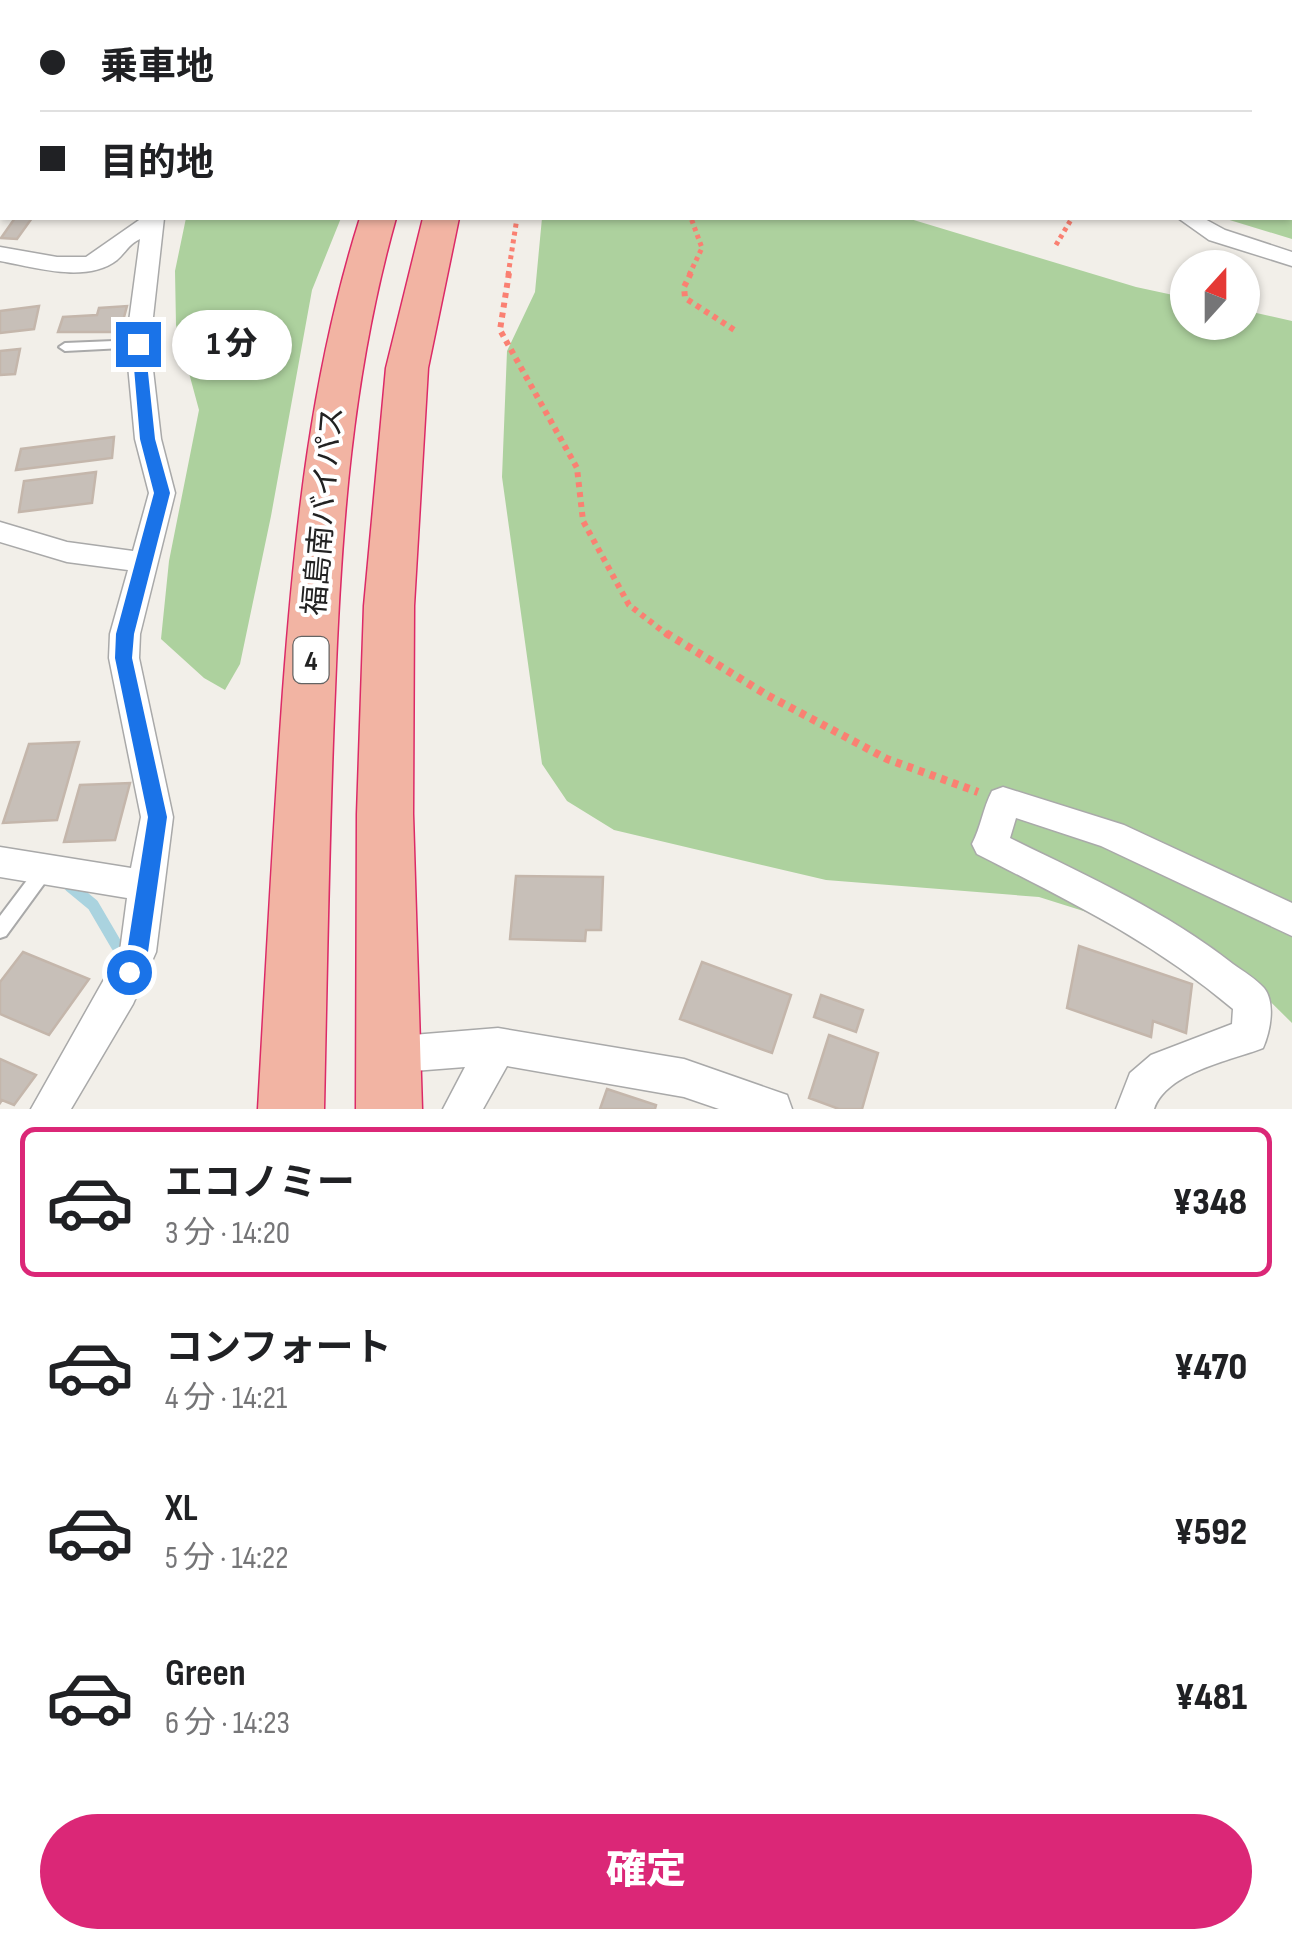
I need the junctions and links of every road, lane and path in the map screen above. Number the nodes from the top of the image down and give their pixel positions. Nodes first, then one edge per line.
1 (377, 220) edge
2 (441, 220) edge
3 (517, 220) edge
4 (691, 220) edge
5 (1071, 220) edge
6 (1192, 220) edge
7 (151, 222) edge
8 (1056, 245) dead end
9 (0, 254) edge
10 (1292, 258) edge
11 (736, 331) dead end
12 (138, 344) junction
13 (65, 347) dead end
14 (0, 532) edge
15 (143, 562) junction
16 (1003, 801) junction
17 (0, 862) edge
18 (46, 867) junction
19 (145, 886) junction
20 (1292, 920) edge
21 (0, 930) edge
22 (498, 1046) junction
23 (388, 1055) junction
24 (50, 1109) edge
25 (291, 1109) edge
26 (389, 1109) edge
27 (462, 1109) edge
28 (774, 1109) edge
29 (1135, 1109) edge

1 - 25 highway, 福島南バイパス / 4
2 - 23 highway
3 - 16 path
4 - 11 path
5 - 8 path
6 - 10 street
7 - 9 street
7 - 12 street
12 - 13 lane
12 - 15 street
14 - 15 street
15 - 19 street
16 - 20 street
16 - 29 street
17 - 18 street
18 - 19 street
18 - 21 lane
19 - 24 street
22 - 23 street
22 - 27 street
22 - 28 street
23 - 26 highway

